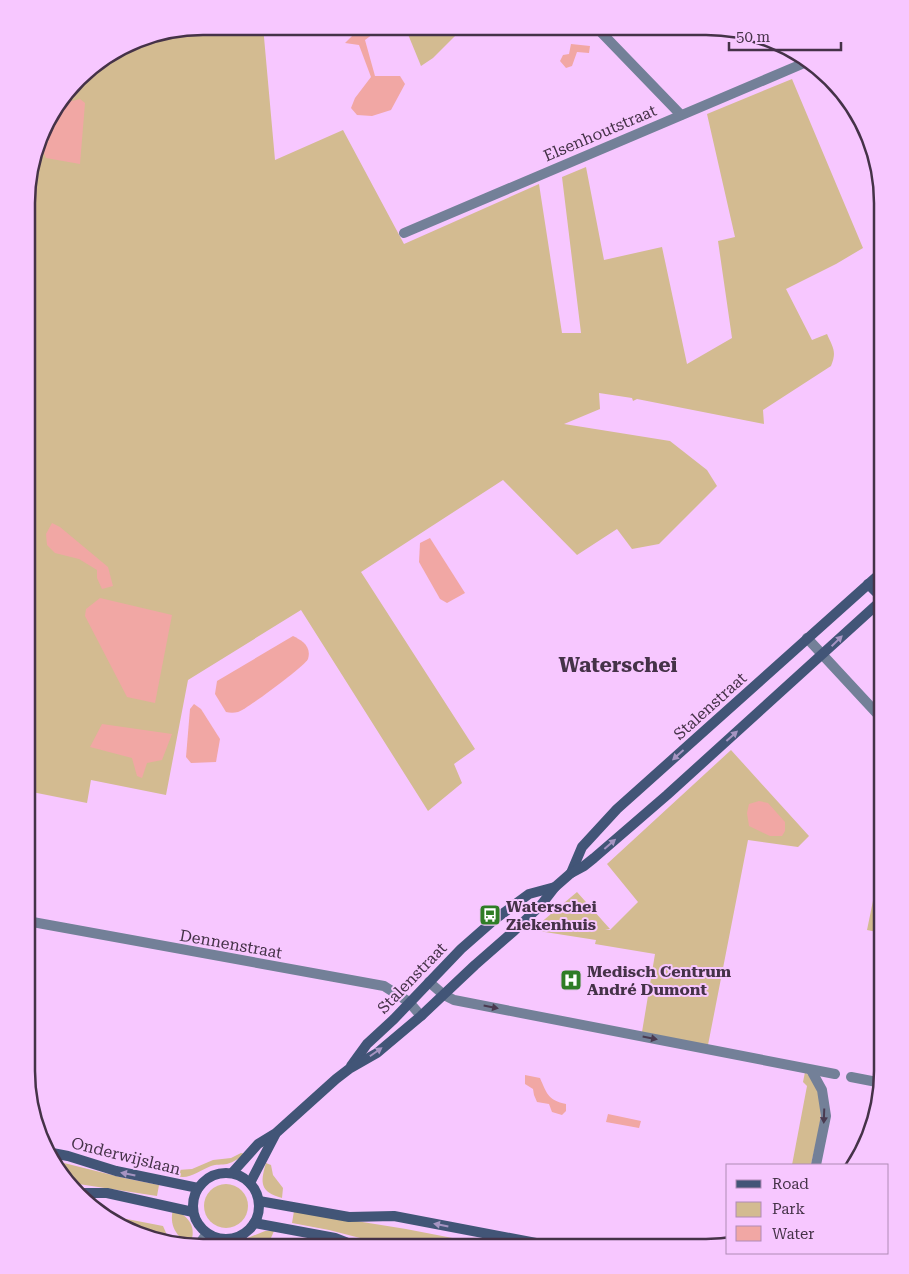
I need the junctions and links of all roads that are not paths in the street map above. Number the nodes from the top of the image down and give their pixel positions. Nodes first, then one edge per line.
1 (604, 35) edge
2 (801, 65) edge
3 (681, 115) junction
4 (404, 234) dead end
5 (874, 579) edge
6 (868, 584) junction
7 (874, 590) edge
8 (874, 607) edge
9 (807, 638) junction
10 (823, 654) junction
11 (874, 711) edge
12 (571, 873) junction
13 (555, 886) junction
14 (35, 923) edge
15 (429, 982) junction
16 (444, 995) junction
17 (409, 1002) junction
18 (421, 1016) junction
19 (349, 1069) junction
20 (811, 1070) junction
21 (835, 1074) dead end
22 (851, 1077) dead end
23 (874, 1081) edge
24 (276, 1133) junction
25 (57, 1154) edge
26 (816, 1164) edge
27 (232, 1173) junction
28 (250, 1184) junction
29 (198, 1188) junction
30 (88, 1193) edge
31 (259, 1201) junction
32 (193, 1212) junction
33 (254, 1223) junction
34 (207, 1233) junction
35 (203, 1239) edge
36 (338, 1239) edge
37 (515, 1239) edge

1 - 3 street
2 - 3 street, Elsenhoutstraat
3 - 4 street, Elsenhoutstraat
5 - 6 street, Stalenstraat
6 - 7 street
6 - 9 street, Stalenstraat
10 -> 8 street, Stalenstraat
9 - 10 street
9 -> 12 street, Stalenstraat
10 - 11 street
12 -> 10 street, Stalenstraat
12 - 13 street, Stalenstraat
13 - 15 street, Stalenstraat
13 - 16 street, Stalenstraat
14 - 17 street, Dennenstraat
15 - 16 street
15 - 17 street, Stalenstraat
16 - 18 street, Stalenstraat
16 -> 20 street
17 - 18 street, Dennenstraat
17 - 19 street, Stalenstraat
19 -> 18 street, Stalenstraat
19 - 24 street, Stalenstraat
20 - 21 street
20 -> 26 street
22 - 23 street
24 - 27 street, Stalenstraat
24 - 28 street, Stalenstraat
29 -> 25 street, Onderwijslaan
27 - 28 street
27 - 29 street, Onderwijslaan
28 - 31 street
29 - 32 street, Onderwijslaan
30 - 32 street
31 - 33 street
37 -> 31 street
32 - 34 street
33 - 34 street
33 - 36 street
34 - 35 street

